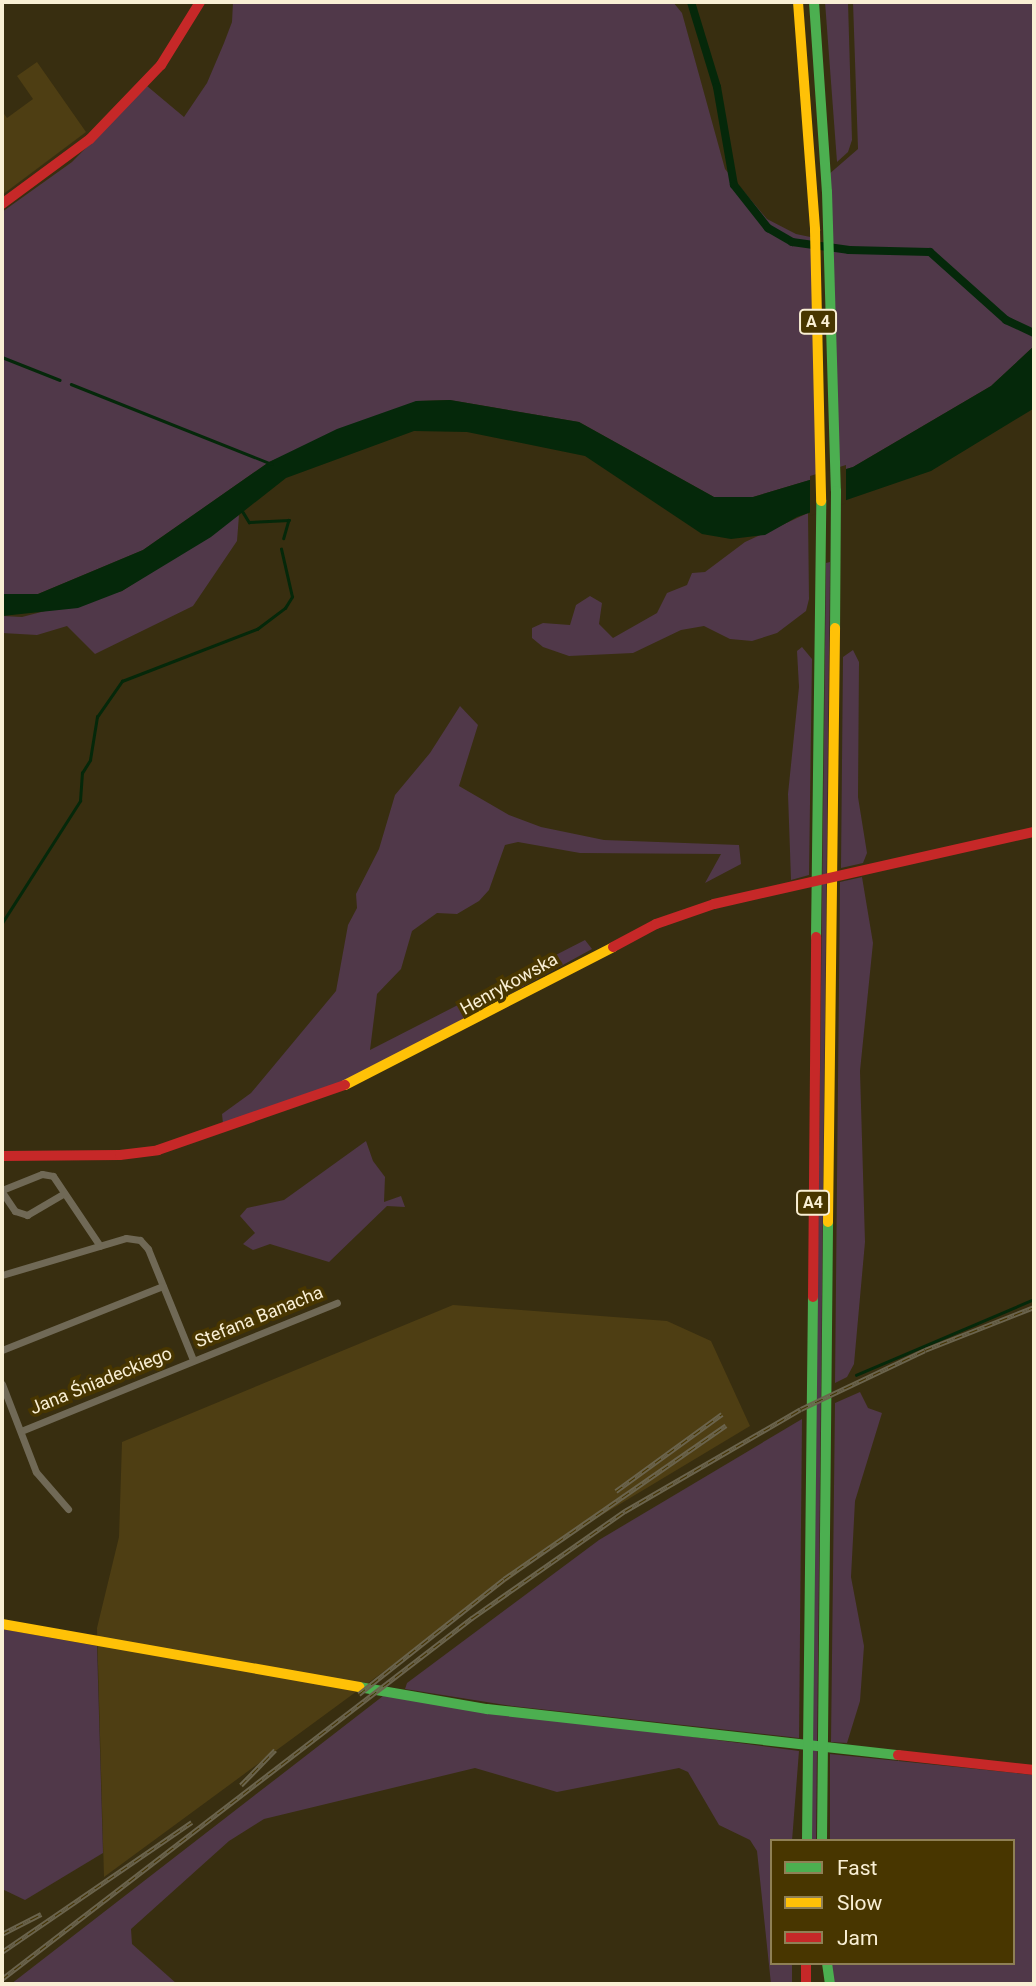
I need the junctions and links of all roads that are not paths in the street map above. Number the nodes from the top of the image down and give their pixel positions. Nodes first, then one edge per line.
1 (200, 2) edge
2 (798, 2) edge
3 (814, 2) edge
4 (2, 204) edge
5 (836, 491) joint
6 (821, 497) joint
7 (1034, 832) edge
8 (2, 1156) edge
9 (2, 1191) edge
10 (63, 1195) junction
11 (100, 1247) junction
12 (2, 1275) edge
13 (163, 1286) junction
14 (337, 1303) dead end
15 (2, 1350) edge
16 (193, 1360) junction
17 (2, 1384) edge
18 (11, 1409) junction
19 (2, 1412) edge
20 (21, 1431) junction
21 (68, 1509) dead end
22 (2, 1624) edge
23 (1034, 1770) edge
24 (807, 1839) edge
25 (822, 1839) edge
26 (806, 1965) edge
27 (824, 1965) edge
28 (825, 1965) edge
29 (806, 1984) edge
30 (822, 1984) edge
31 (830, 1984) edge

1 - 4 main road
2 - 6 main road, A 4
3 - 5 main road, A 4
5 - 25 main road, A4
6 - 24 main road, A4
7 - 8 main road, Henrykowska
9 - 10 street
9 - 10 street
10 - 11 street
11 - 12 street
11 - 13 street
13 - 15 street
13 - 16 street
14 - 16 street, Stefana Banacha
16 - 20 street, Jana Śniadeckiego
17 - 18 street
18 - 19 street
18 - 20 street
20 - 21 street
22 - 23 main road
26 - 29 main road
27 - 30 main road
28 - 31 main road

